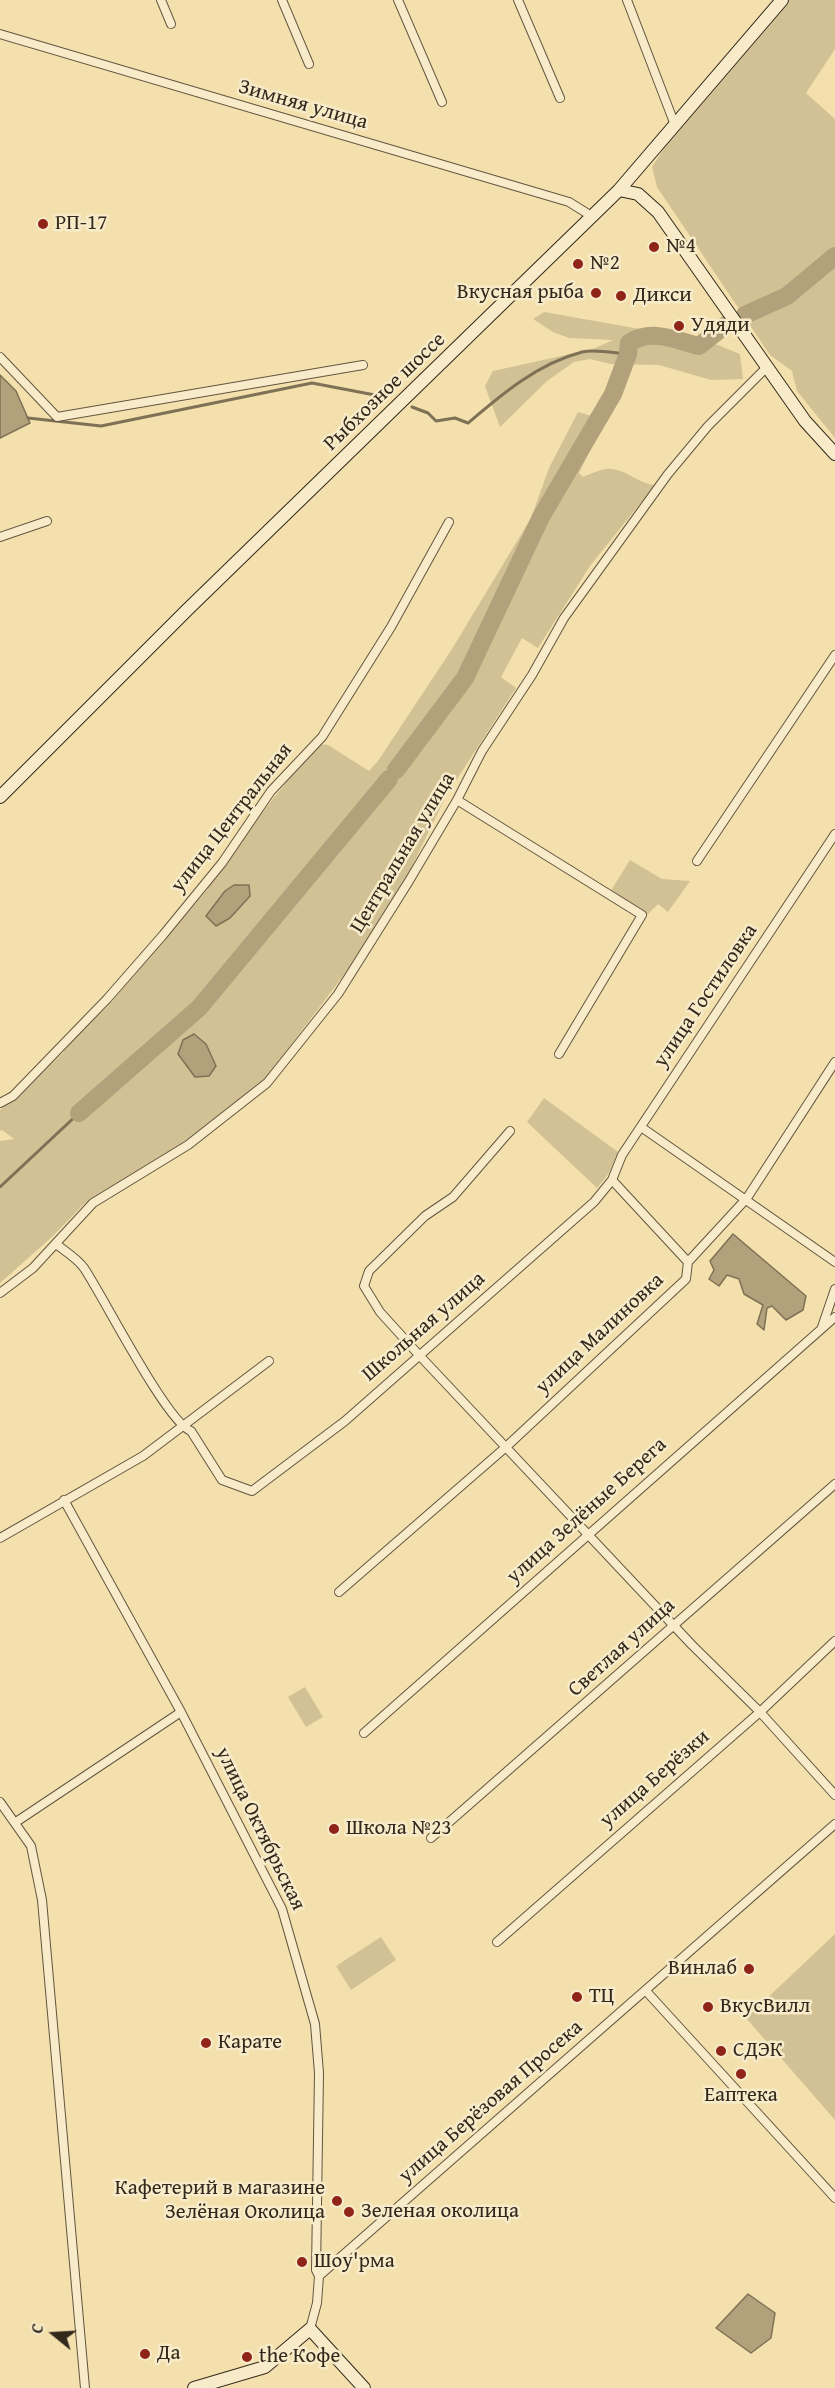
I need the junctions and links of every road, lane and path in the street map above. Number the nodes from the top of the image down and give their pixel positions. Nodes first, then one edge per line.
1 (161, 0) edge
2 (282, 0) edge
3 (398, 0) edge
4 (518, 0) edge
5 (627, 0) edge
6 (782, 0) edge
7 (171, 24) dead end
8 (0, 34) edge
9 (309, 64) dead end
10 (560, 98) dead end
11 (442, 102) dead end
12 (675, 125) junction
13 (619, 190) junction
14 (593, 217) junction
15 (0, 357) edge
16 (363, 365) dead end
17 (768, 366) junction
18 (835, 454) edge
19 (47, 521) dead end
20 (449, 522) dead end
21 (0, 537) edge
22 (835, 655) edge
23 (0, 797) edge
24 (457, 800) junction
25 (835, 834) edge
26 (697, 861) dead end
27 (559, 1054) dead end
28 (835, 1062) edge
29 (0, 1103) edge
30 (641, 1127) junction
31 (510, 1131) dead end
32 (612, 1180) junction
33 (747, 1198) junction
34 (56, 1244) junction
35 (688, 1262) junction
36 (835, 1262) edge
37 (835, 1289) edge
38 (0, 1293) edge
39 (835, 1317) edge
40 (822, 1328) junction
41 (419, 1355) junction
42 (269, 1361) dead end
43 (182, 1428) junction
44 (506, 1447) junction
45 (835, 1484) edge
46 (64, 1500) junction
47 (588, 1535) junction
48 (0, 1538) edge
49 (339, 1592) dead end
50 (675, 1626) junction
51 (835, 1641) edge
52 (181, 1712) junction
53 (760, 1712) junction
54 (364, 1733) dead end
55 (835, 1795) edge
56 (0, 1802) edge
57 (16, 1822) junction
58 (835, 1824) edge
59 (431, 1838) dead end
60 (497, 1942) dead end
61 (646, 1991) junction
62 (835, 2198) edge
63 (319, 2276) junction
64 (310, 2332) junction
65 (86, 2388) edge
66 (194, 2388) edge
67 (364, 2388) edge

1 - 7 street
2 - 9 street
3 - 11 street
4 - 10 street
5 - 12 street
6 - 12 main road, Рыбхозное шоссе
8 - 14 street, Зимняя улица
12 - 13 main road, Рыбхозное шоссе
13 - 14 main road, Рыбхозное шоссе
13 - 17 main road
14 - 23 main road, Рыбхозное шоссе
15 - 16 street
17 - 18 main road
17 - 24 street, Центральная улица
19 - 21 street
20 - 29 street, улица Центральная
22 - 26 street
24 - 27 street
24 - 34 street, Центральная улица
25 - 30 street, улица Гостиловка
28 - 33 street, улица Малиновка
30 - 32 street, улица Гостиловка
30 - 33 street
31 - 41 street
32 - 35 street
32 - 41 street, Школьная улица
33 - 35 street, улица Малиновка
33 - 36 street
34 - 38 street, Центральная улица
34 - 43 street
35 - 44 street, улица Малиновка
37 - 40 street
39 - 40 street, улица Зелёные Берега
40 - 47 street, улица Зелёные Берега
41 - 43 street, Школьная улица
41 - 44 street
42 - 43 street
43 - 46 street
44 - 47 street
44 - 49 street, улица Малиновка
45 - 50 street, Светлая улица
46 - 48 street
46 - 52 street, улица Октябрьская
47 - 50 street
47 - 54 street, улица Зелёные Берега
50 - 53 street
50 - 59 street, Светлая улица
51 - 53 street, улица Берёзки
52 - 57 street
52 - 63 street, улица Октябрьская
53 - 55 street
53 - 60 street, улица Берёзки
56 - 57 street
57 - 65 street
58 - 61 street, улица Берёзовая Просека
61 - 62 street
61 - 63 street, улица Берёзовая Просека
63 - 64 street
64 - 66 main road
64 - 67 main road

